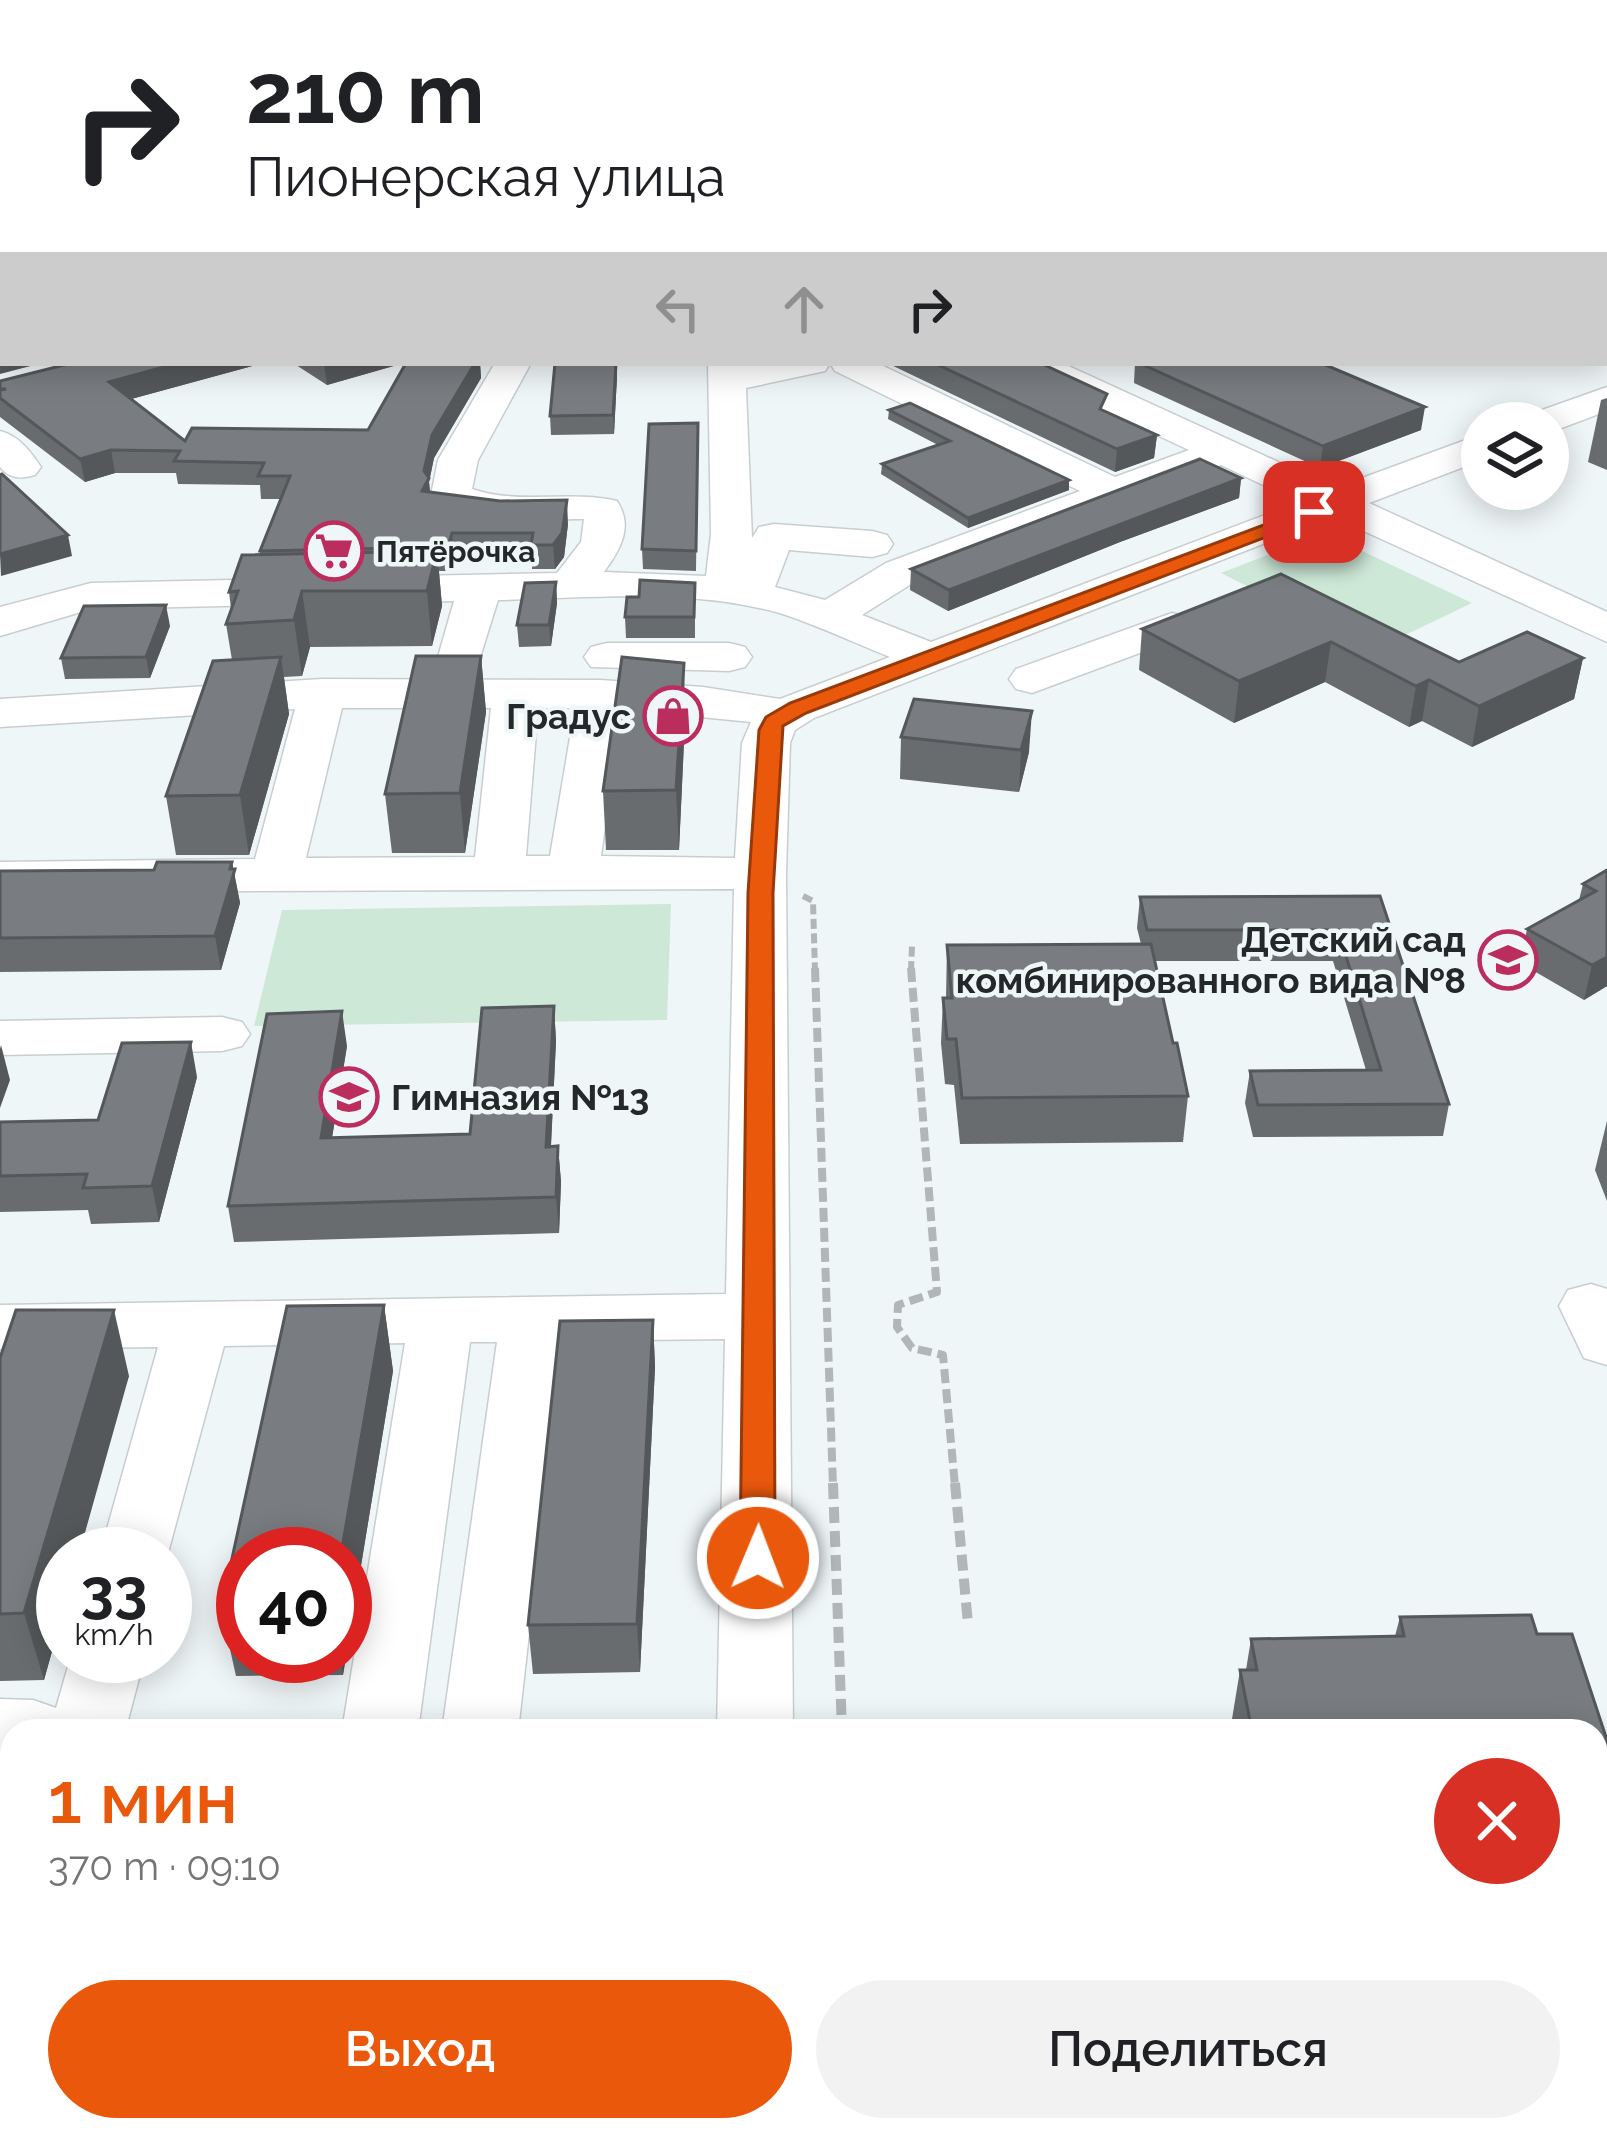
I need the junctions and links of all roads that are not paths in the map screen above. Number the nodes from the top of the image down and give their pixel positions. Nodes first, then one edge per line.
1 (511, 366) edge
2 (786, 366) edge
3 (854, 366) edge
4 (1039, 366) edge
5 (1121, 370) dead end
6 (725, 373) edge
7 (1078, 384) junction
8 (1607, 398) edge
9 (1569, 413) edge
10 (1222, 451) junction
11 (1461, 454) edge
12 (1112, 491) junction
13 (1335, 503) junction
14 (872, 544) dead end
15 (570, 585) junction
16 (479, 587) junction
17 (1110, 591) junction
18 (738, 592) junction
19 (828, 617) junction
20 (0, 623) edge
21 (1607, 629) edge
22 (461, 657) junction
23 (729, 657) dead end
24 (196, 658) dead end
25 (932, 658) junction
26 (1032, 680) dead end
27 (322, 694) junction
28 (516, 694) junction
29 (600, 694) junction
30 (0, 713) edge
31 (784, 714) junction
32 (573, 871) junction
33 (499, 873) junction
34 (0, 877) edge
35 (276, 877) junction
36 (760, 884) junction
37 (222, 1034) dead end
38 (0, 1037) edge
39 (758, 1316) junction
40 (532, 1319) junction
41 (441, 1321) junction
42 (197, 1324) junction
43 (0, 1327) edge
44 (142, 1527) edge
45 (100, 1683) edge
46 (90, 1719) edge
47 (382, 1719) edge
48 (482, 1719) edge
49 (755, 1719) edge

1 - 15 street
2 - 6 street
3 - 12 street
4 - 7 street
5 - 7 street
6 - 18 street
7 - 10 street
8 - 9 street
10 - 12 street
10 - 13 street
11 - 13 street
12 - 19 street
13 - 17 street
13 - 21 street
14 - 18 street
15 - 16 street
15 - 18 street
16 - 20 street
16 - 22 street
17 - 25 street
17 - 26 street
18 - 19 street
19 - 25 street
22 - 23 street
22 - 24 street
25 - 31 street
27 - 28 street
27 - 30 street
27 - 35 street
28 - 29 street
28 - 33 street
29 - 31 street
29 - 32 street
31 - 36 street
32 - 33 street
32 - 36 street
33 - 35 street
34 - 35 street
36 - 39 street
37 - 38 street
39 - 40 street
39 - 49 street
40 - 41 street
40 - 48 street
41 - 42 street
41 - 47 street
42 - 43 street
42 - 44 street
45 - 46 street

